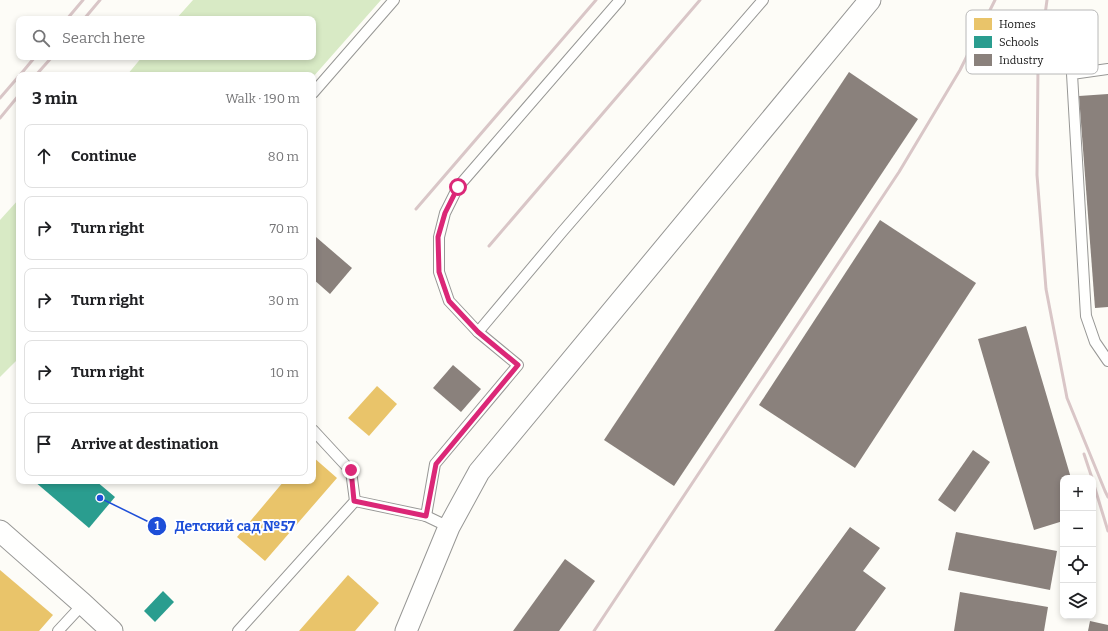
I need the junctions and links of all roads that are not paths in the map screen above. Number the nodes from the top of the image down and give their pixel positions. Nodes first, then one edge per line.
1 (394, 0) edge
2 (620, 0) edge
3 (763, 0) edge
4 (870, 0) edge
5 (1108, 69) edge
6 (1098, 70) edge
7 (1072, 74) edge
8 (316, 90) edge
9 (478, 332) junction
10 (1108, 361) edge
11 (316, 433) edge
12 (354, 501) junction
13 (426, 516) junction
14 (449, 527) junction
15 (0, 531) edge
16 (83, 604) junction
17 (58, 631) edge
18 (112, 631) edge
19 (238, 631) edge
20 (406, 631) edge

1 - 8 lane
2 - 9 lane
3 - 9 lane
4 - 14 street
5 - 6 lane
7 - 10 lane
9 - 13 lane
11 - 12 lane
12 - 13 lane
12 - 19 lane
13 - 14 lane
14 - 20 street
15 - 16 street
16 - 17 lane
16 - 18 street

